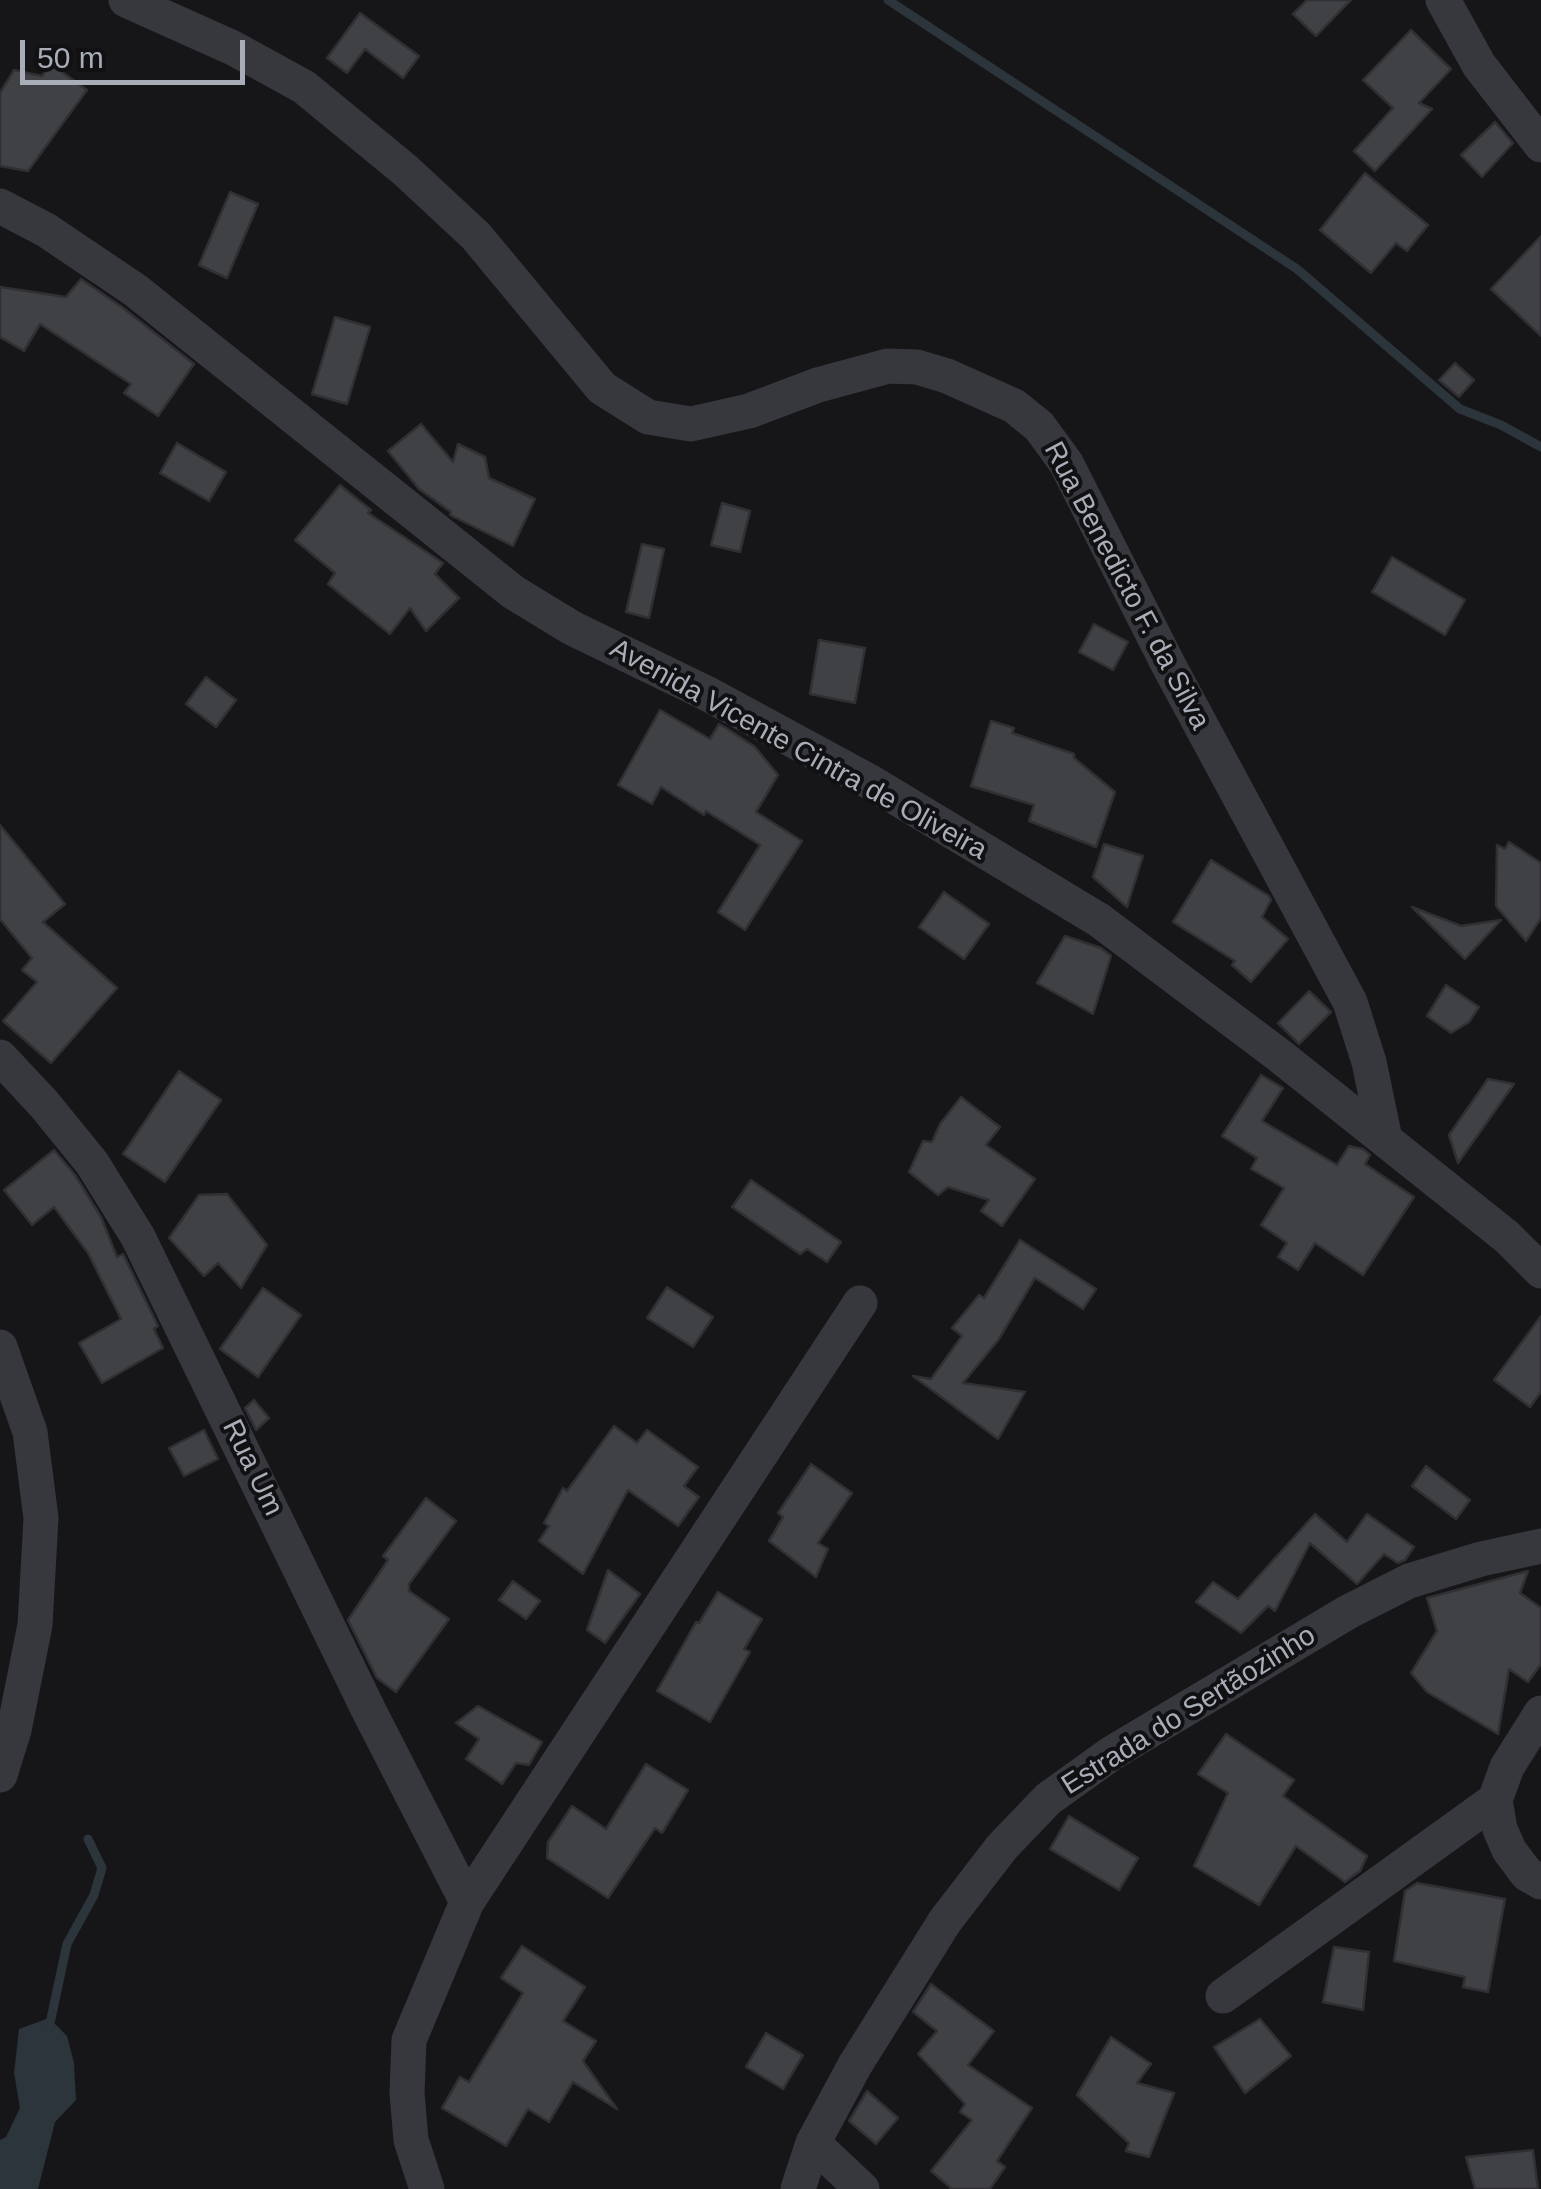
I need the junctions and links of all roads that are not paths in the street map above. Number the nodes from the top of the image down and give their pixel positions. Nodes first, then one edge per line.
1 (126, 0) edge
2 (1443, 0) edge
3 (1541, 145) edge
4 (0, 206) edge
5 (0, 1058) edge
6 (1384, 1140) junction
7 (1541, 1270) edge
8 (860, 1303) dead end
9 (0, 1347) edge
10 (1541, 1546) edge
11 (1541, 1713) edge
12 (0, 1776) edge
13 (1495, 1800) junction
14 (1541, 1882) edge
15 (468, 1902) junction
16 (1223, 1996) dead end
17 (813, 2143) junction
18 (427, 2189) edge
19 (798, 2189) edge
20 (862, 2189) edge

1 - 6 street, Rua Benedicto F. da Silva
2 - 3 street
4 - 6 street, Avenida Vicente Cintra de Oliveira
5 - 15 street, Rua Um
6 - 7 street, Avenida Vicente Cintra de Oliveira
8 - 15 street
9 - 12 street
10 - 17 street, Estrada do Sertãozinho
11 - 13 street
13 - 14 street
13 - 16 street
15 - 18 street
17 - 19 street, Estrada do Sertãozinho
17 - 20 street

